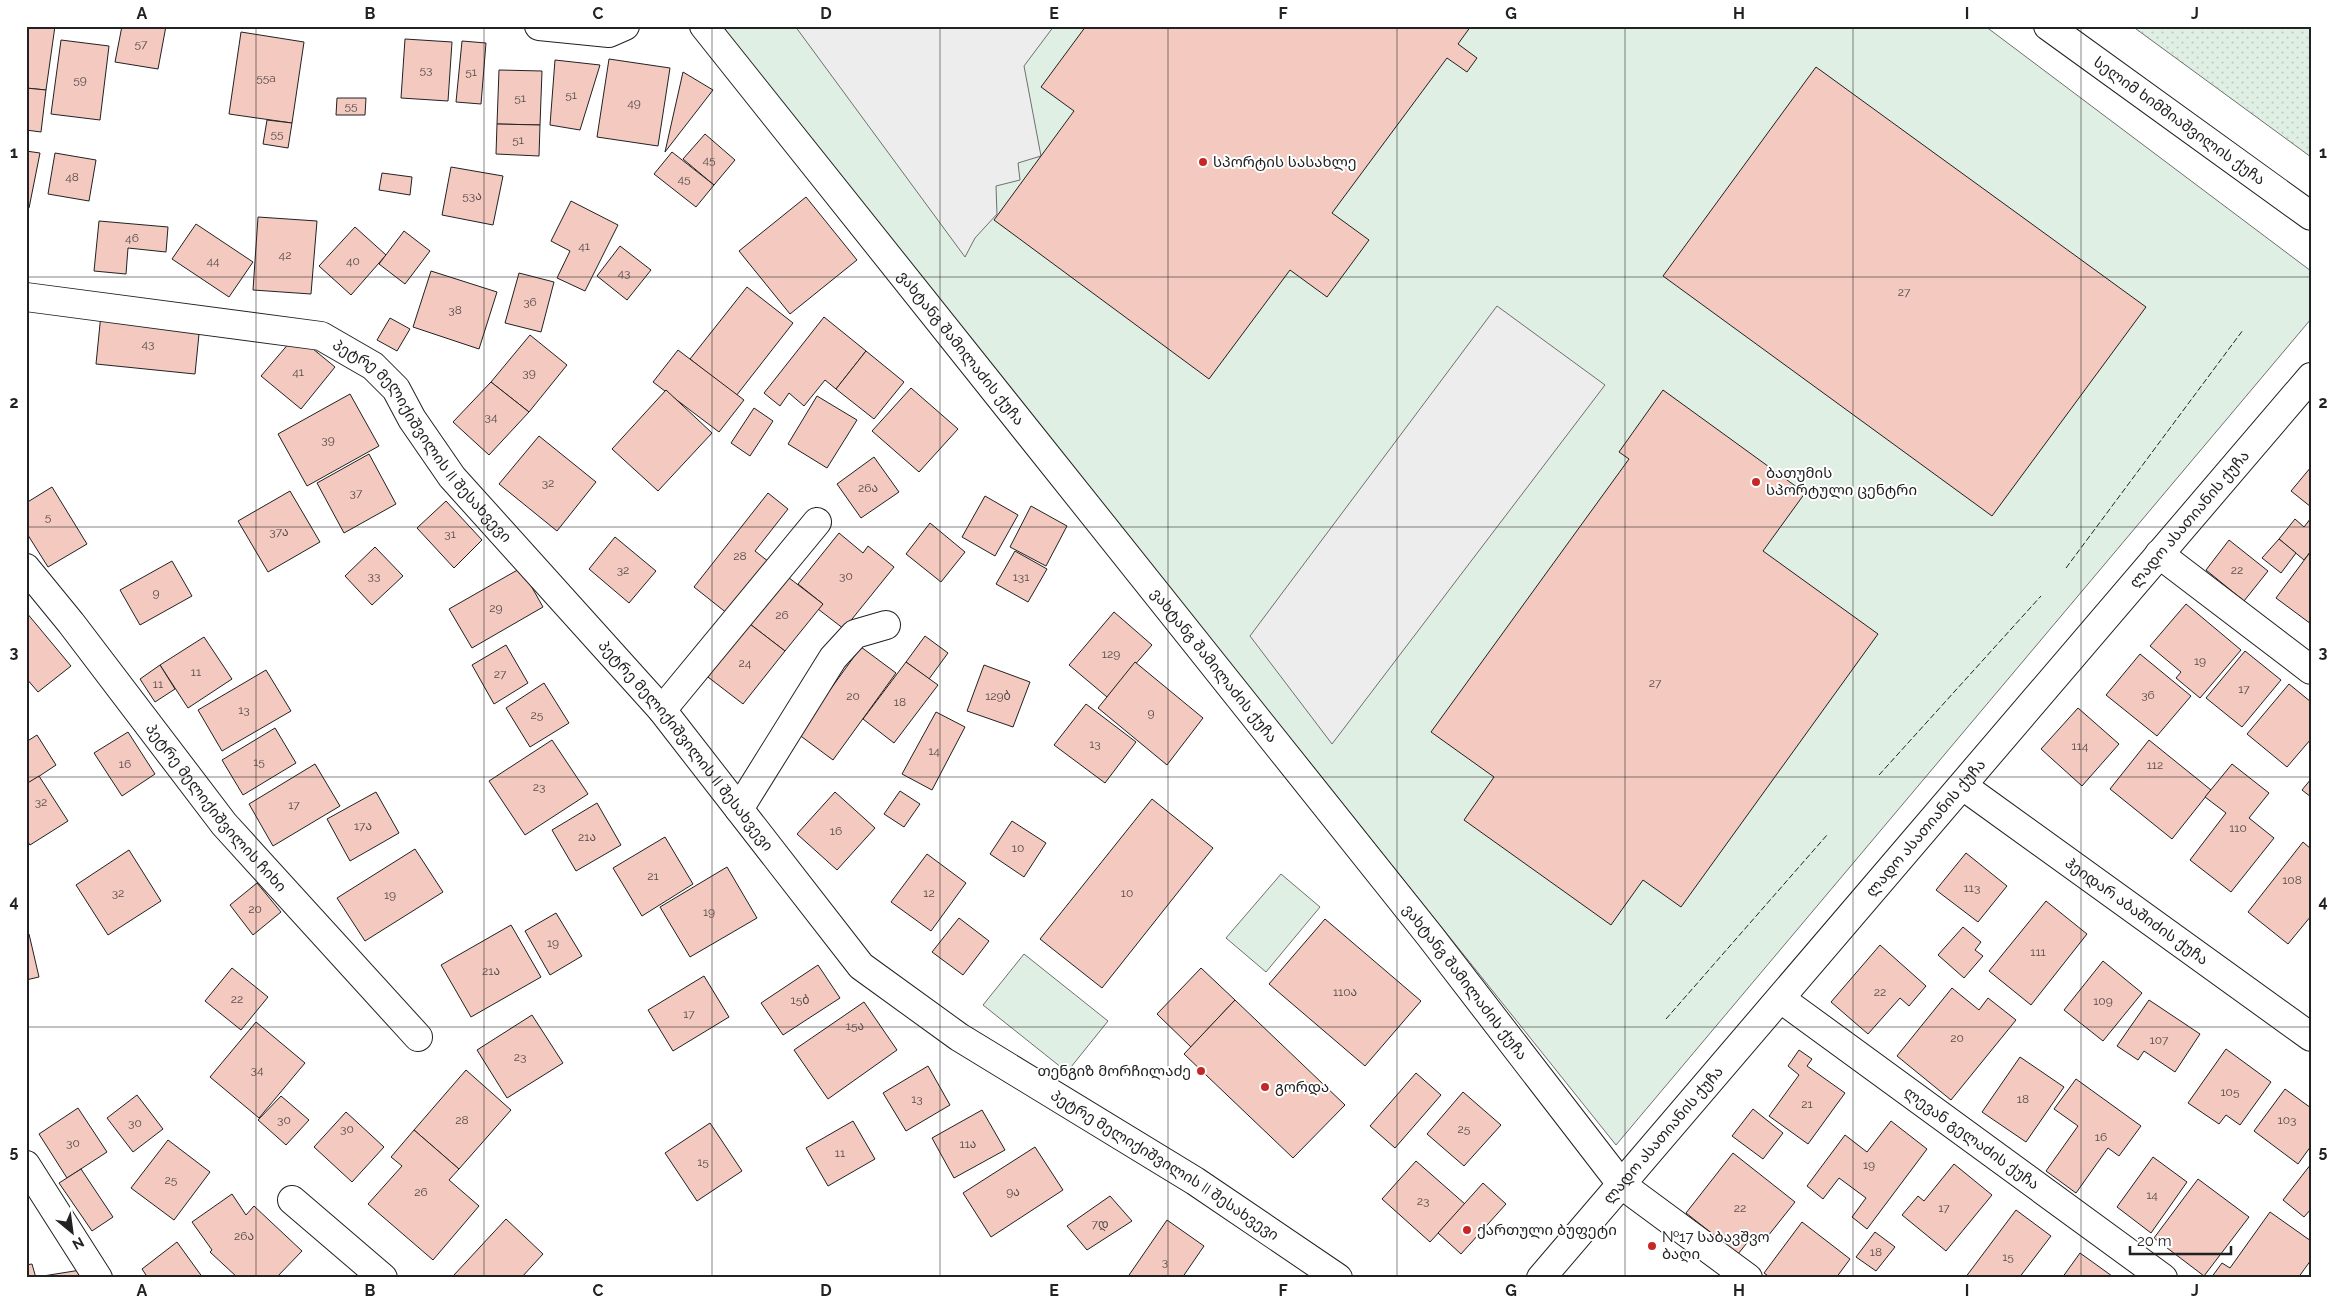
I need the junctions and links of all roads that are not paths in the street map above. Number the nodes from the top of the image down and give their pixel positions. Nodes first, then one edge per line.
1 (539, 26) edge
2 (625, 26) edge
3 (704, 26) edge
4 (2048, 26) edge
5 (2311, 216) edge
6 (26, 296) edge
7 (2311, 377) edge
8 (817, 522) dead end
9 (2159, 554) junction
10 (26, 568) edge
11 (886, 625) dead end
12 (2311, 670) edge
13 (662, 710) junction
14 (1963, 786) junction
15 (739, 808) junction
16 (1781, 999) junction
17 (418, 1037) dead end
18 (2311, 1037) edge
19 (26, 1165) edge
20 (1622, 1185) junction
21 (292, 1200) dead end
22 (98, 1278) edge
23 (383, 1278) edge
24 (1338, 1278) edge
25 (1541, 1278) edge
26 (1748, 1278) edge
27 (2163, 1278) edge

1 - 2 street
3 - 20 street, ვახტანგ შამილაძის ქუჩა
4 - 5 street, სელიმ ხიმშიაშვილის ქუჩა
6 - 13 street, პეტრე მელიქიშვილის II შესახვევი
7 - 9 street, ლადო ასათიანის ქუჩა
8 - 13 street
9 - 12 street
9 - 14 street, ლადო ასათიანის ქუჩა
10 - 17 street, პეტრე მელიქიშვილის ჩიხი
11 - 15 street
13 - 15 street, პეტრე მელიქიშვილის II შესახვევი
14 - 16 street, ლადო ასათიანის ქუჩა
14 - 18 street, ჰეიდარ აბაშიძის ქუჩა
15 - 24 street, პეტრე მელიქიშვილის II შესახვევი
16 - 20 street, ლადო ასათიანის ქუჩა
16 - 27 street, ლევან გელაძის ქუჩა
19 - 22 street
20 - 25 street, ლადო ასათიანის ქუჩა
20 - 26 street, ვახტანგ შამილაძის ქუჩა
21 - 23 street

